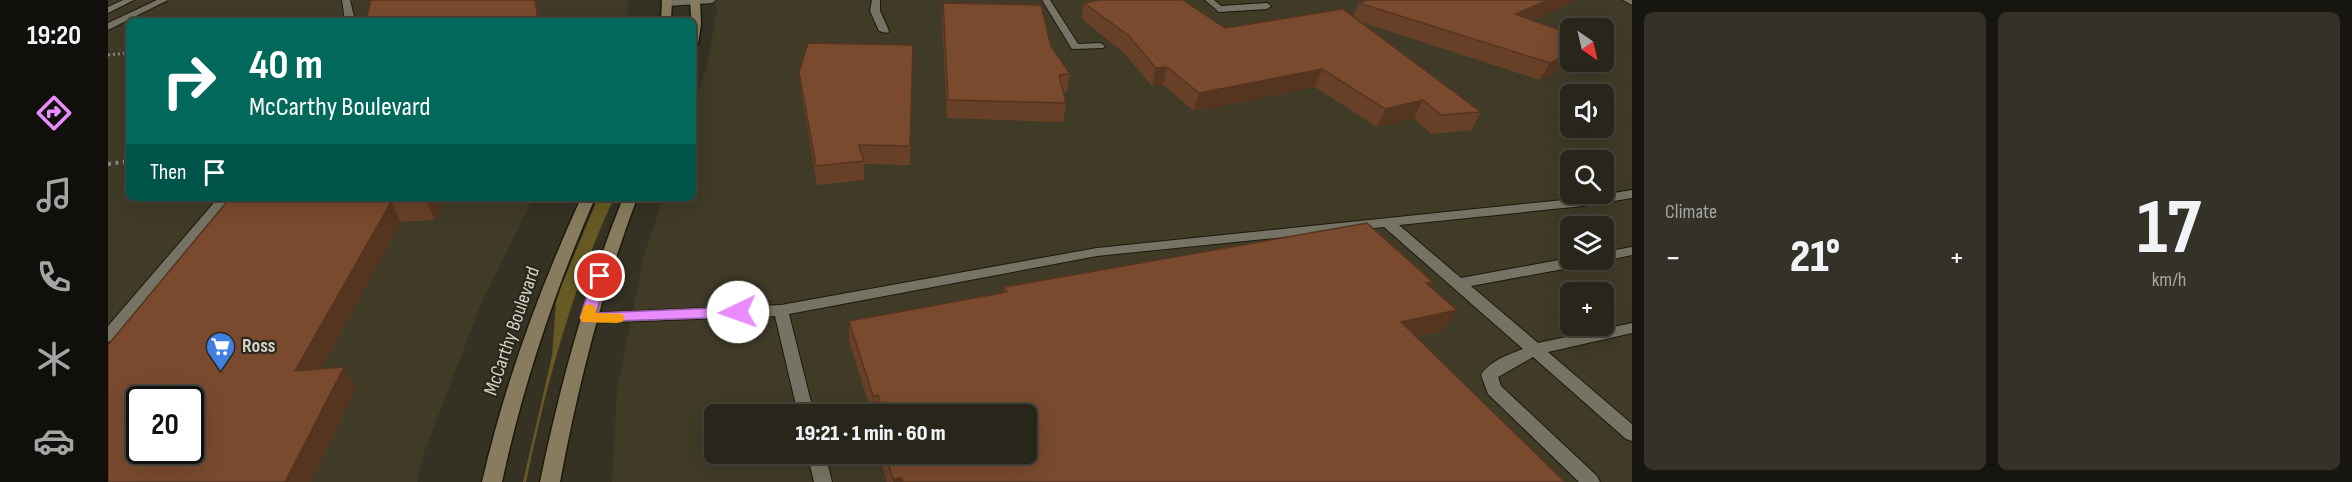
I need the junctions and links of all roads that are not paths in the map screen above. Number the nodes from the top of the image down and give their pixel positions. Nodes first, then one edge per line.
1 (130, 0) edge
2 (164, 0) edge
3 (346, 0) edge
4 (712, 0) edge
5 (876, 0) edge
6 (1046, 0) edge
7 (1209, 0) edge
8 (1627, 0) edge
9 (695, 1) edge
10 (667, 2) edge
11 (1632, 2) edge
12 (1267, 6) dead end
13 (108, 10) edge
14 (108, 15) edge
15 (128, 17) junction
16 (349, 18) edge
17 (666, 18) edge
18 (696, 18) edge
19 (108, 27) edge
20 (884, 31) dead end
21 (1100, 46) dead end
22 (1632, 194) edge
23 (222, 201) edge
24 (587, 201) edge
25 (629, 201) edge
26 (1387, 222) junction
27 (1632, 250) edge
28 (1614, 254) edge
29 (1560, 265) edge
30 (1457, 284) junction
31 (781, 310) junction
32 (587, 318) junction
33 (1632, 328) edge
34 (108, 336) edge
35 (1534, 350) junction
36 (804, 404) edge
37 (1632, 434) edge
38 (819, 464) edge
39 (492, 482) edge
40 (550, 482) edge
41 (823, 482) edge
42 (1591, 482) edge

1 - 13 lane
2 - 15 lane
3 - 16 lane
4 - 9 lane
5 - 20 lane
6 - 21 lane
7 - 12 lane
8 - 11 lane
9 - 10 lane
9 - 18 main road
10 - 17 main road
14 - 15 lane
15 - 19 lane
22 - 26 lane
23 - 34 lane
24 - 39 main road, McCarthy Boulevard
25 - 32 main road
26 - 30 lane
26 - 31 lane
27 - 28 lane
29 - 30 lane
30 - 35 lane
31 - 32 lane
31 - 36 lane
32 - 40 main road
33 - 35 lane
35 - 37 lane
35 - 42 lane
38 - 41 lane

